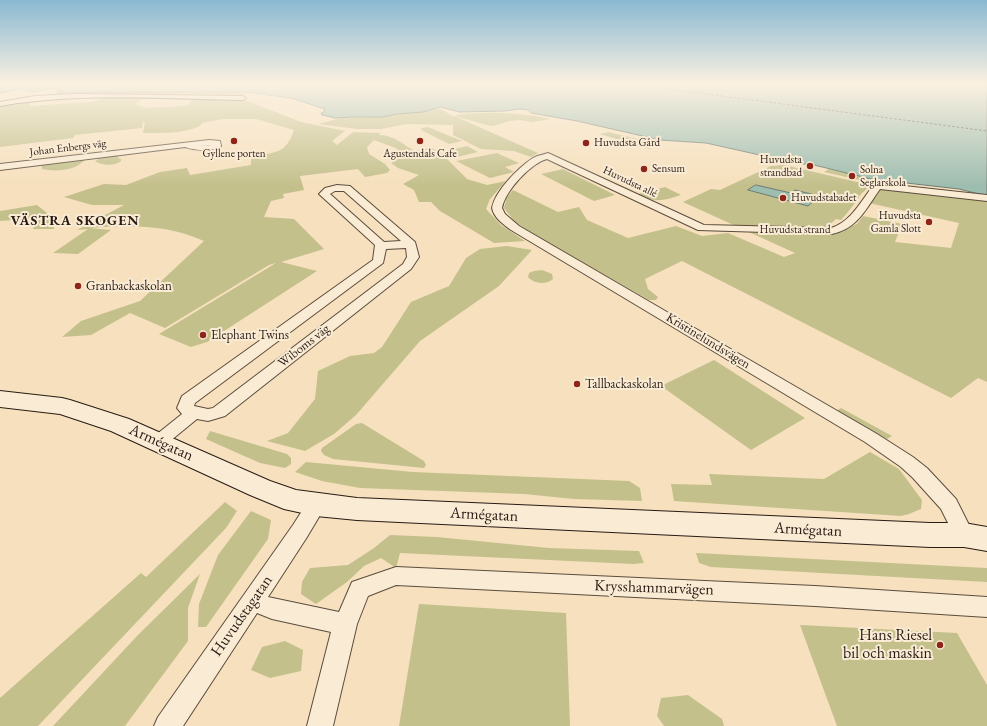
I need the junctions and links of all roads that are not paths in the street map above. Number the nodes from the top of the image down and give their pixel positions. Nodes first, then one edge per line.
1 (186, 145) dead end
2 (548, 156) joint
3 (0, 167) edge
4 (987, 198) edge
5 (702, 228) joint
6 (412, 244) junction
7 (381, 246) junction
8 (379, 261) junction
9 (409, 263) junction
10 (0, 399) edge
11 (194, 413) junction
12 (158, 442) junction
13 (316, 505) junction
14 (976, 537) edge
15 (252, 602) junction
16 (987, 607) edge
17 (345, 624) junction
18 (167, 726) edge
19 (320, 726) edge

1 - 3 street, Johan Enbergs väg
2 - 5 street, Huvudsta allé
2 - 14 street, Kristinelundsvägen
4 - 5 street, Huvudsta strand
6 - 7 street
6 - 7 street
6 - 9 street
7 - 8 street
8 - 9 street
8 - 11 street, Wiboms väg
9 - 11 street, Wiboms väg
10 - 12 street, Armégatan
11 - 12 street
12 - 13 street, Armégatan
13 - 14 street, Armégatan
13 - 15 street, Huvudstagatan
15 - 17 street
15 - 18 street, Huvudstagatan
16 - 17 street, Krysshammarvägen
17 - 19 street, Krysshammarvägen

